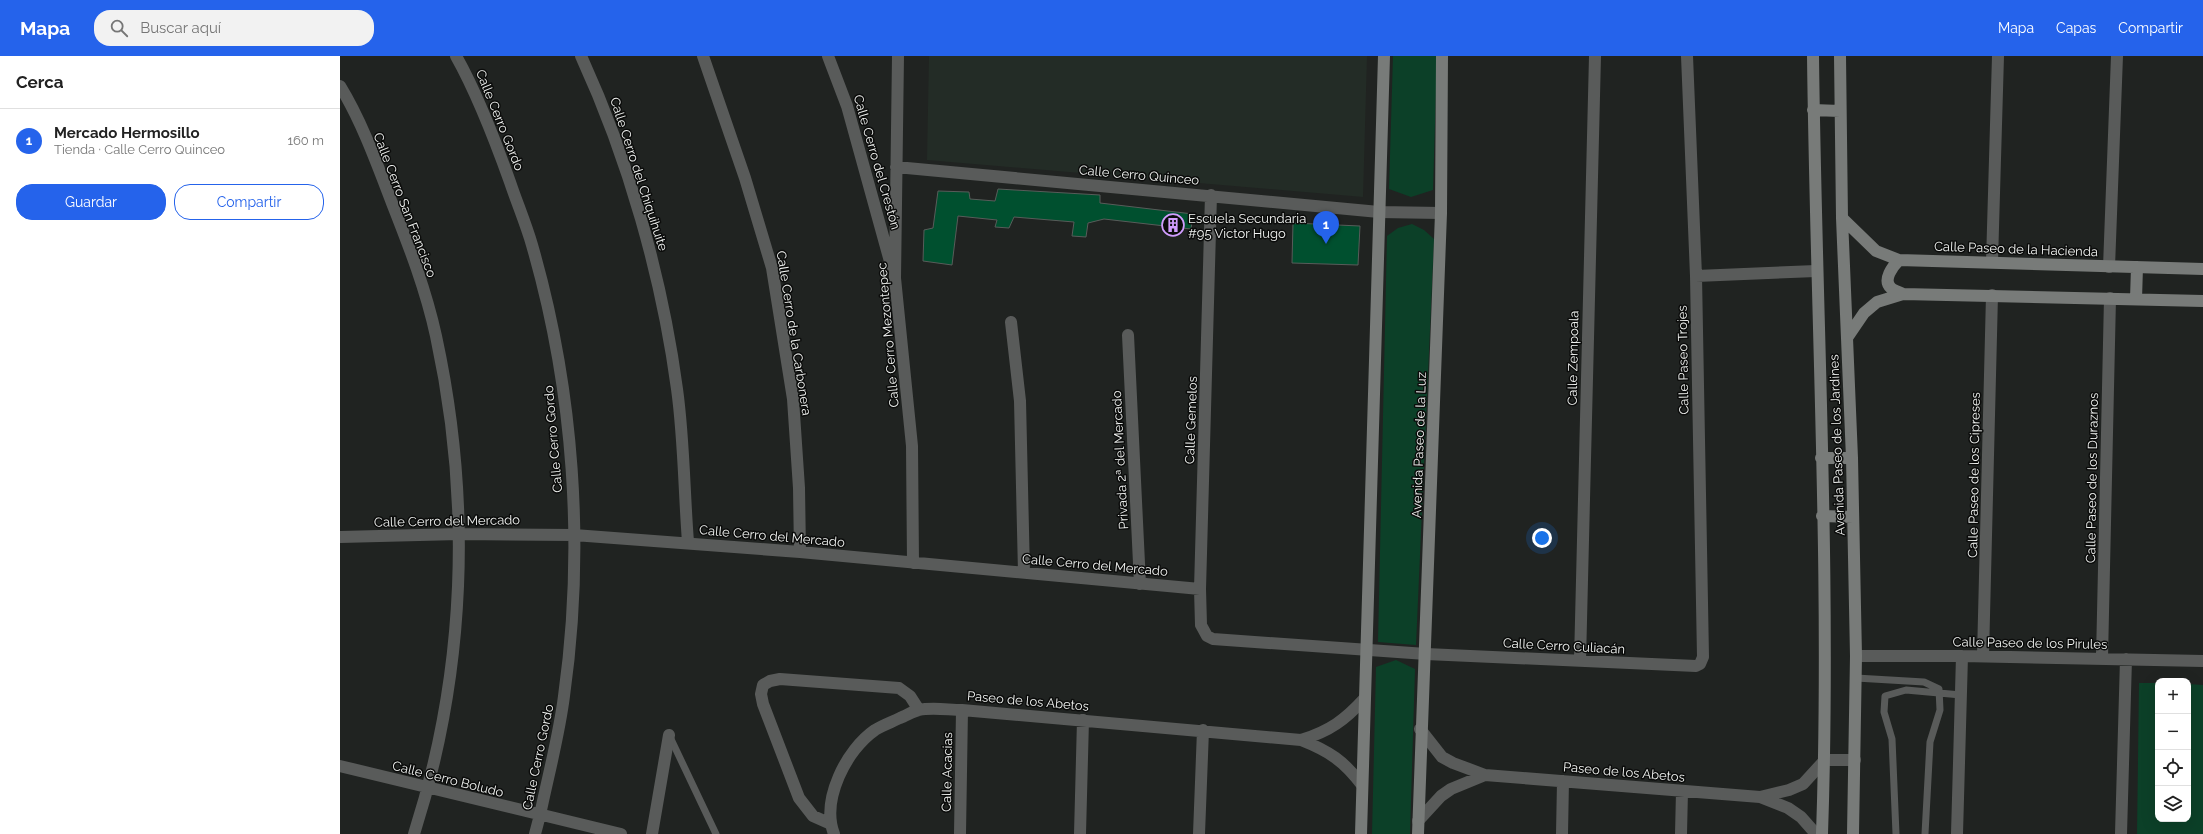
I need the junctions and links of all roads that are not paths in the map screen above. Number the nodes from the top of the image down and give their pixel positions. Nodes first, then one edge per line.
1 (456, 56) edge
2 (581, 56) edge
3 (703, 56) edge
4 (828, 56) edge
5 (898, 56) edge
6 (1384, 56) edge
7 (1442, 56) edge
8 (1595, 56) edge
9 (1688, 56) edge
10 (1813, 56) edge
11 (1840, 56) edge
12 (1998, 56) edge
13 (2117, 56) edge
14 (340, 86) edge
15 (1813, 110) junction
16 (1840, 111) junction
17 (896, 167) junction
18 (1211, 195) junction
19 (1379, 212) junction
20 (1441, 213) junction
21 (1842, 218) junction
22 (1899, 260) junction
23 (1992, 262) junction
24 (2109, 267) junction
25 (2137, 267) junction
26 (2203, 269) edge
27 (1816, 271) junction
28 (1696, 276) junction
29 (895, 278) junction
30 (1904, 294) junction
31 (1992, 295) junction
32 (2110, 298) junction
33 (2136, 299) junction
34 (2203, 301) edge
35 (1011, 322) dead end
36 (1128, 335) dead end
37 (1847, 338) junction
38 (1821, 458) junction
39 (1852, 458) junction
40 (1822, 516) junction
41 (1853, 517) junction
42 (459, 534) junction
43 (574, 535) junction
44 (340, 537) edge
45 (688, 542) junction
46 (800, 552) junction
47 (913, 563) junction
48 (1024, 573) junction
49 (1140, 584) junction
50 (1200, 589) junction
51 (1366, 650) junction
52 (1426, 654) junction
53 (1856, 656) junction
54 (1962, 656) junction
55 (1983, 656) junction
56 (2102, 658) junction
57 (2126, 659) junction
58 (1580, 661) junction
59 (2203, 662) edge
60 (1700, 664) joint
61 (1856, 678) junction
62 (1961, 695) junction
63 (1365, 698) junction
64 (919, 710) junction
65 (962, 710) junction
66 (1083, 720) junction
67 (1420, 729) junction
68 (1203, 730) junction
69 (669, 735) joint
70 (1301, 740) junction
71 (1825, 760) junction
72 (1855, 760) junction
73 (340, 766) edge
74 (1485, 775) junction
75 (1563, 781) junction
76 (1362, 785) junction
77 (429, 789) junction
78 (1682, 791) junction
79 (1760, 797) junction
80 (540, 815) junction
81 (1418, 821) junction
82 (832, 829) edge
83 (414, 834) edge
84 (534, 834) edge
85 (621, 834) edge
86 (652, 834) edge
87 (716, 834) edge
88 (960, 834) edge
89 (1080, 834) edge
90 (1199, 834) edge
91 (1361, 834) edge
92 (1418, 834) edge
93 (1562, 834) edge
94 (1681, 834) edge
95 (1816, 834) edge
96 (1822, 834) edge
97 (1853, 834) edge
98 (1896, 834) edge
99 (1924, 834) edge
100 (1957, 834) edge
101 (2121, 834) edge

1 - 43 street, Calle Cerro Gordo
2 - 45 street, Calle Cerro del Chiquihuite
3 - 46 street, Calle Cerro de la Carbonera
4 - 29 street, Calle Cerro del Crestón
5 - 17 street, Calle Cerro Mezontepec
6 - 19 street
7 - 20 street, Avenida Paseo de la Luz
8 - 58 street, Calle Zempoala
9 - 28 street, Calle Paseo Trojes
10 - 15 street, Avenida Paseo de los Jardines
11 - 16 street, Avenida Paseo de los Jardines
12 - 23 street
13 - 24 street
14 - 42 street, Calle Cerro San Francisco
15 - 16 street
15 - 27 street, Avenida Paseo de los Jardines
16 - 21 street, Avenida Paseo de los Jardines
17 - 18 street, Calle Cerro Quinceo
17 - 29 street, Calle Cerro Mezontepec
18 - 19 street, Calle Cerro Quinceo
18 - 50 street, Calle Gemelos
19 - 20 street, Calle Cerro Quinceo
19 - 51 street
20 - 52 street, Avenida Paseo de la Luz
21 - 22 street, Calle Paseo de la Hacienda
21 - 37 street, Avenida Paseo de los Jardines
22 - 23 street, Calle Paseo de la Hacienda
22 - 30 street
23 - 24 street, Calle Paseo de la Hacienda
24 - 25 street, Calle Paseo de la Hacienda
25 - 26 street, Calle Paseo de la Hacienda
25 - 33 street
27 - 28 street
27 - 38 street, Avenida Paseo de los Jardines
28 - 60 street, Calle Paseo Trojes
29 - 47 street, Calle Cerro Mezontepec
30 - 31 street
30 - 37 street
31 - 32 street
31 - 55 street, Calle Paseo de los Cipreses
32 - 33 street
32 - 56 street, Calle Paseo de los Duraznos
33 - 34 street
35 - 48 street
36 - 49 street, Privada 2ª del Mercado
37 - 39 street, Avenida Paseo de los Jardines
38 - 39 street
38 - 40 street, Avenida Paseo de los Jardines
39 - 41 street, Avenida Paseo de los Jardines
40 - 41 street
40 - 71 street, Avenida Paseo de los Jardines
41 - 53 street, Avenida Paseo de los Jardines
42 - 43 street, Calle Cerro del Mercado
42 - 44 street, Calle Cerro del Mercado
42 - 77 street, Calle Cerro San Francisco
43 - 45 street, Calle Cerro del Mercado
43 - 80 street, Calle Cerro Gordo
45 - 46 street, Calle Cerro del Mercado
46 - 47 street, Calle Cerro del Mercado
47 - 48 street, Calle Cerro del Mercado
48 - 49 street, Calle Cerro del Mercado
49 - 50 street, Calle Cerro del Mercado
50 - 51 street, Calle Gemelos
51 - 52 street, Calle Cerro Culiacán
51 - 63 street
52 - 58 street, Calle Cerro Culiacán
52 - 67 street, Avenida Paseo de la Luz
53 - 54 street, Calle Paseo de los Pirules
53 - 61 street, Avenida Paseo de los Jardines
54 - 55 street, Calle Paseo de los Pirules
54 - 62 street
55 - 56 street, Calle Paseo de los Pirules
56 - 57 street, Calle Paseo de los Pirules
57 - 59 street, Calle Paseo de los Pirules
57 - 101 street
58 - 60 street, Calle Cerro Culiacán
61 - 72 street, Avenida Paseo de los Jardines
61 - 99 lane
62 - 98 lane
62 - 100 street
63 - 70 street, Paseo de los Abetos
63 - 76 street
64 - 65 street, Paseo de los Abetos
64 - 82 street, Paseo de los Abetos
64 - 82 street
65 - 66 street, Paseo de los Abetos
65 - 88 street, Calle Acacias
66 - 68 street, Paseo de los Abetos
66 - 89 street
67 - 74 street, Paseo de los Abetos
67 - 81 street, Avenida Paseo de la Luz
68 - 70 street, Paseo de los Abetos
68 - 90 street
69 - 86 street
69 - 87 lane
70 - 76 street, Paseo de los Abetos
71 - 72 street
71 - 79 street, Paseo de los Abetos
71 - 96 street, Avenida Paseo de los Jardines
72 - 97 street, Avenida Paseo de los Jardines
73 - 77 street, Calle Cerro Boludo
74 - 75 street, Paseo de los Abetos
74 - 81 street, Paseo de los Abetos
75 - 78 street, Paseo de los Abetos
75 - 93 street
76 - 91 street
77 - 80 street, Calle Cerro Boludo
77 - 83 street, Calle Cerro San Francisco
78 - 79 street, Paseo de los Abetos
78 - 94 street
79 - 95 street, Paseo de los Abetos
80 - 84 street, Calle Cerro Gordo
80 - 85 street, Calle Cerro Boludo
81 - 92 street, Avenida Paseo de la Luz

